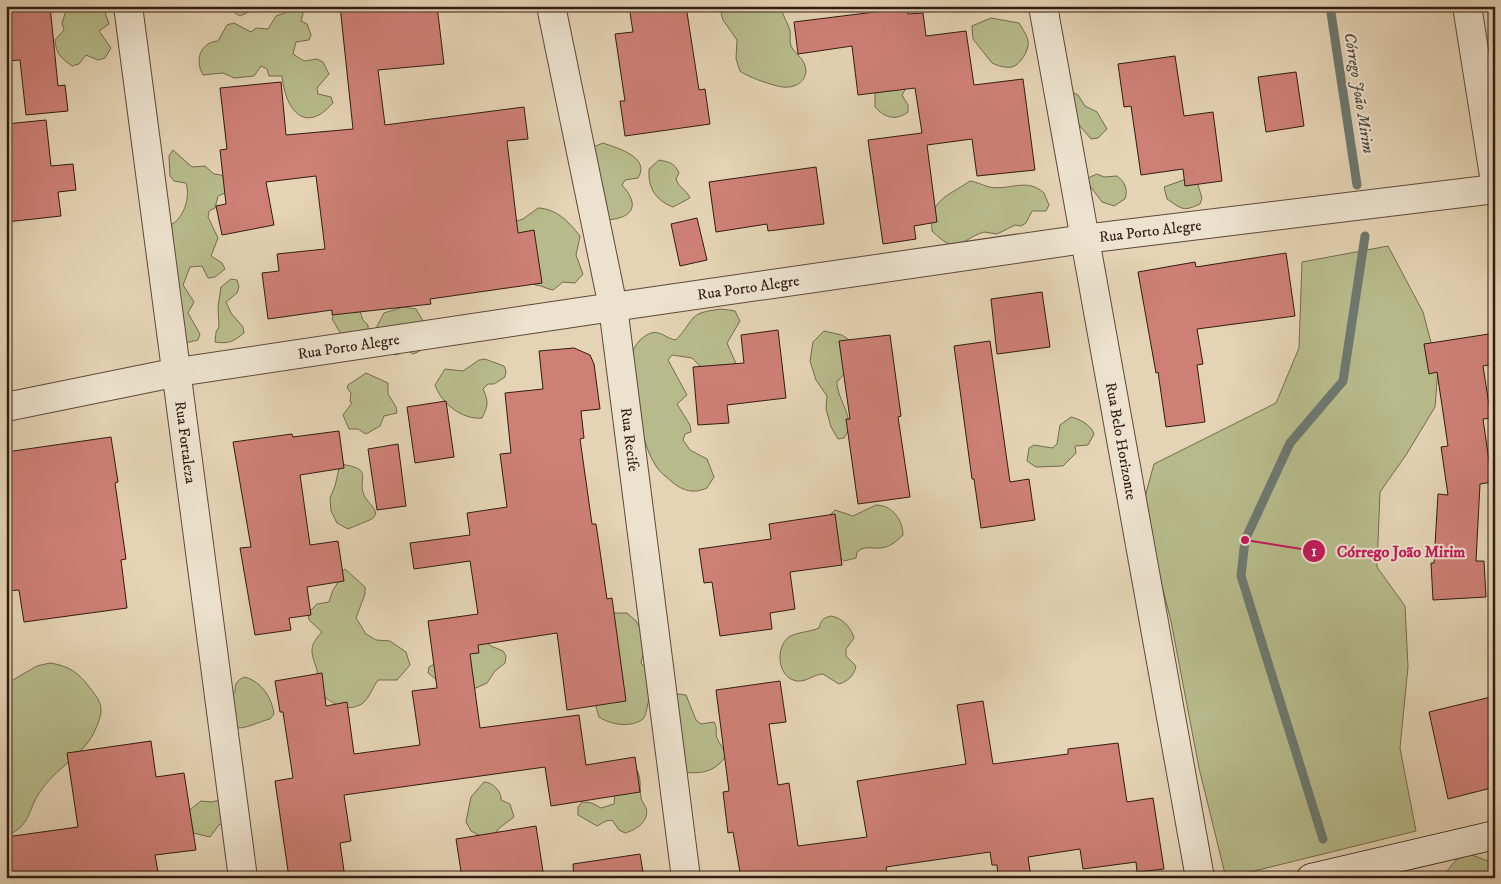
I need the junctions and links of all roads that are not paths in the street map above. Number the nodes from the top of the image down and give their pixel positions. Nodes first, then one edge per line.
1 (128, 6) edge
2 (551, 6) edge
3 (1042, 6) edge
4 (1467, 6) edge
5 (1495, 182) edge
6 (1495, 189) edge
7 (1084, 239) junction
8 (613, 307) junction
9 (178, 372) junction
10 (6, 407) edge
11 (1495, 835) edge
12 (243, 878) edge
13 (686, 878) edge
14 (1200, 878) edge
15 (1311, 878) edge

1 - 9 street, Rua Fortaleza
2 - 8 street, Rua Recife
3 - 7 street, Rua Belo Horizonte
4 - 5 street
6 - 7 street, Rua Porto Alegre
7 - 8 street, Rua Porto Alegre
7 - 14 street, Rua Belo Horizonte
8 - 9 street, Rua Porto Alegre
8 - 13 street, Rua Recife
9 - 10 street, Rua Porto Alegre
9 - 12 street, Rua Fortaleza
11 - 15 street

